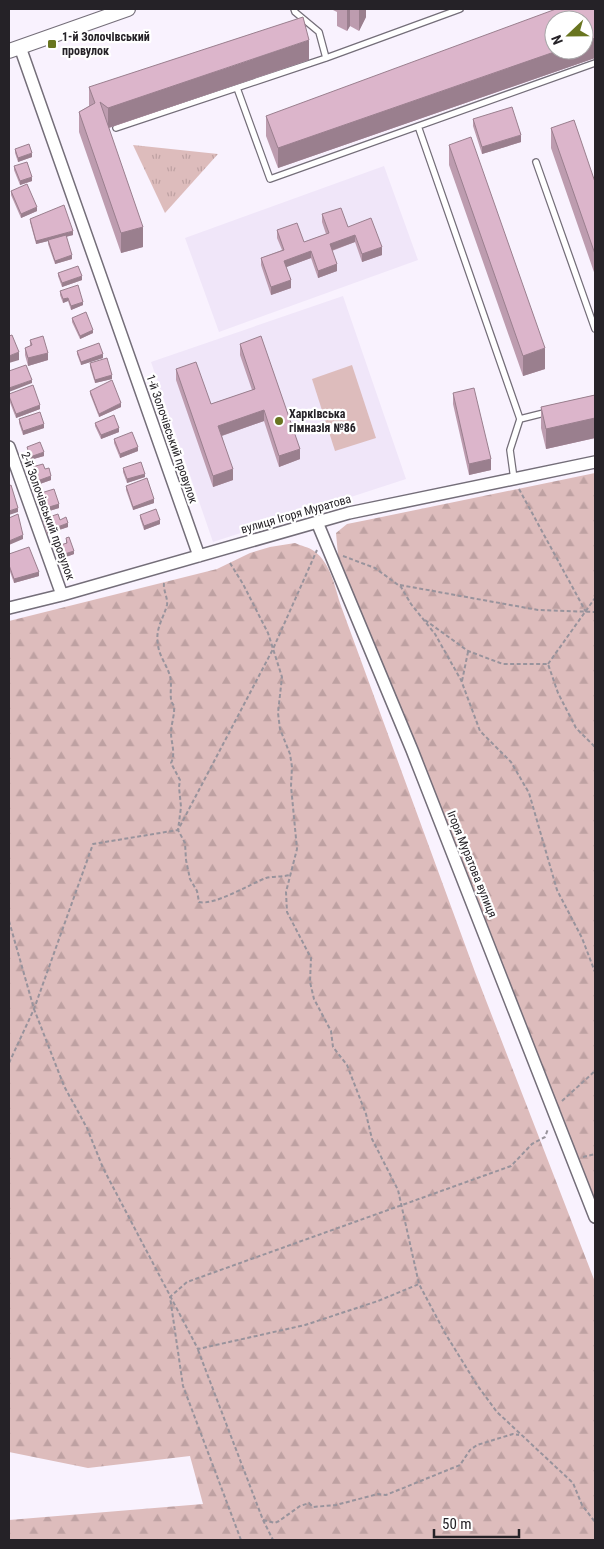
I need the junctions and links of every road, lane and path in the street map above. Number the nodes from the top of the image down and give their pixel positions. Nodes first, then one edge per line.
1 (128, 9) edge
2 (294, 9) edge
3 (460, 9) edge
4 (14, 49) edge
5 (326, 58) junction
6 (595, 63) edge
7 (237, 88) junction
8 (418, 126) junction
9 (116, 128) dead end
10 (536, 162) dead end
11 (595, 329) edge
12 (558, 410) edge
13 (520, 419) junction
14 (9, 447) edge
15 (595, 462) edge
16 (514, 479) junction
17 (317, 522) junction
18 (323, 536) junction
19 (328, 549) junction
20 (199, 556) junction
21 (230, 563) dead end
22 (164, 583) dead end
23 (398, 585) junction
24 (62, 595) junction
25 (595, 598) edge
26 (9, 608) edge
27 (586, 612) junction
28 (595, 612) edge
29 (423, 618) junction
30 (273, 649) junction
31 (468, 651) junction
32 (548, 664) junction
33 (462, 684) junction
34 (595, 747) edge
35 (178, 830) junction
36 (290, 875) junction
37 (9, 921) edge
38 (595, 972) edge
39 (34, 1009) junction
40 (9, 1062) edge
41 (595, 1071) edge
42 (554, 1109) junction
43 (545, 1137) dead end
44 (402, 1205) junction
45 (595, 1217) edge
46 (419, 1284) junction
47 (170, 1297) junction
48 (198, 1349) junction
49 (521, 1435) junction
50 (263, 1520) junction
51 (595, 1522) edge
52 (241, 1540) edge
53 (273, 1540) edge

1 - 4 street
2 - 5 lane
3 - 5 lane
4 - 20 street, 1-й Золочівський провулок
5 - 7 lane
6 - 8 lane
7 - 8 lane
7 - 9 lane
8 - 13 lane
10 - 11 lane
12 - 13 lane
13 - 16 lane
14 - 24 street, 2-й Золочівський провулок
15 - 16 street, вулиця Ігоря Муратова
16 - 17 street, вулиця Ігоря Муратова
16 - 27 path
17 - 18 street, Ігоря Муратова вулиця
17 - 20 street, вулиця Ігоря Муратова
18 - 19 street, Ігоря Муратова вулиця
18 - 30 path
19 - 23 path
19 - 42 street, Ігоря Муратова вулиця
20 - 24 street, вулиця Ігоря Муратова
21 - 30 path
22 - 35 path
23 - 27 path
23 - 29 path
24 - 26 street, вулиця Ігоря Муратова
25 - 27 path
27 - 28 path
27 - 32 path
29 - 31 path
29 - 33 path
30 - 35 path
30 - 36 path
31 - 32 path
31 - 33 path
32 - 34 path
33 - 38 path
35 - 36 path
35 - 39 path
36 - 44 path
37 - 39 path
39 - 40 path
39 - 47 path
41 - 42 path
42 - 45 street, Ігоря Муратова вулиця
43 - 44 path
44 - 46 path
44 - 47 path
46 - 48 path
46 - 49 path
47 - 48 path
47 - 52 path
48 - 50 path
49 - 50 path
49 - 51 path
50 - 53 path

